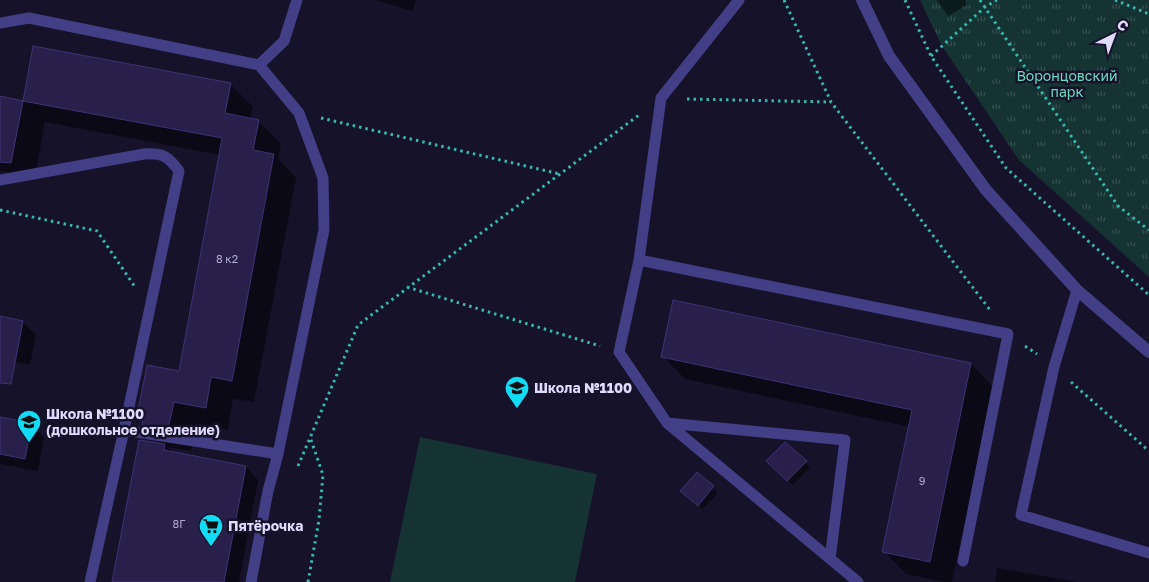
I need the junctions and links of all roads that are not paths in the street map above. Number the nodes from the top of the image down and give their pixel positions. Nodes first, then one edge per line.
1 (297, 0) edge
2 (739, 0) edge
3 (862, 0) edge
4 (0, 23) edge
5 (259, 65) junction
6 (0, 180) edge
7 (639, 260) junction
8 (1076, 290) junction
9 (1149, 352) edge
10 (667, 422) junction
11 (124, 430) junction
12 (278, 454) junction
13 (1149, 553) edge
14 (830, 559) junction
15 (963, 561) dead end
16 (90, 582) edge
17 (251, 582) edge
18 (858, 582) edge

1 - 5 lane
2 - 7 lane
3 - 8 street
4 - 5 lane
5 - 12 lane
6 - 11 lane
7 - 10 lane
7 - 15 lane
8 - 9 street
8 - 13 lane
10 - 14 lane
10 - 14 lane
11 - 12 lane
11 - 16 lane
12 - 17 lane
14 - 18 lane

